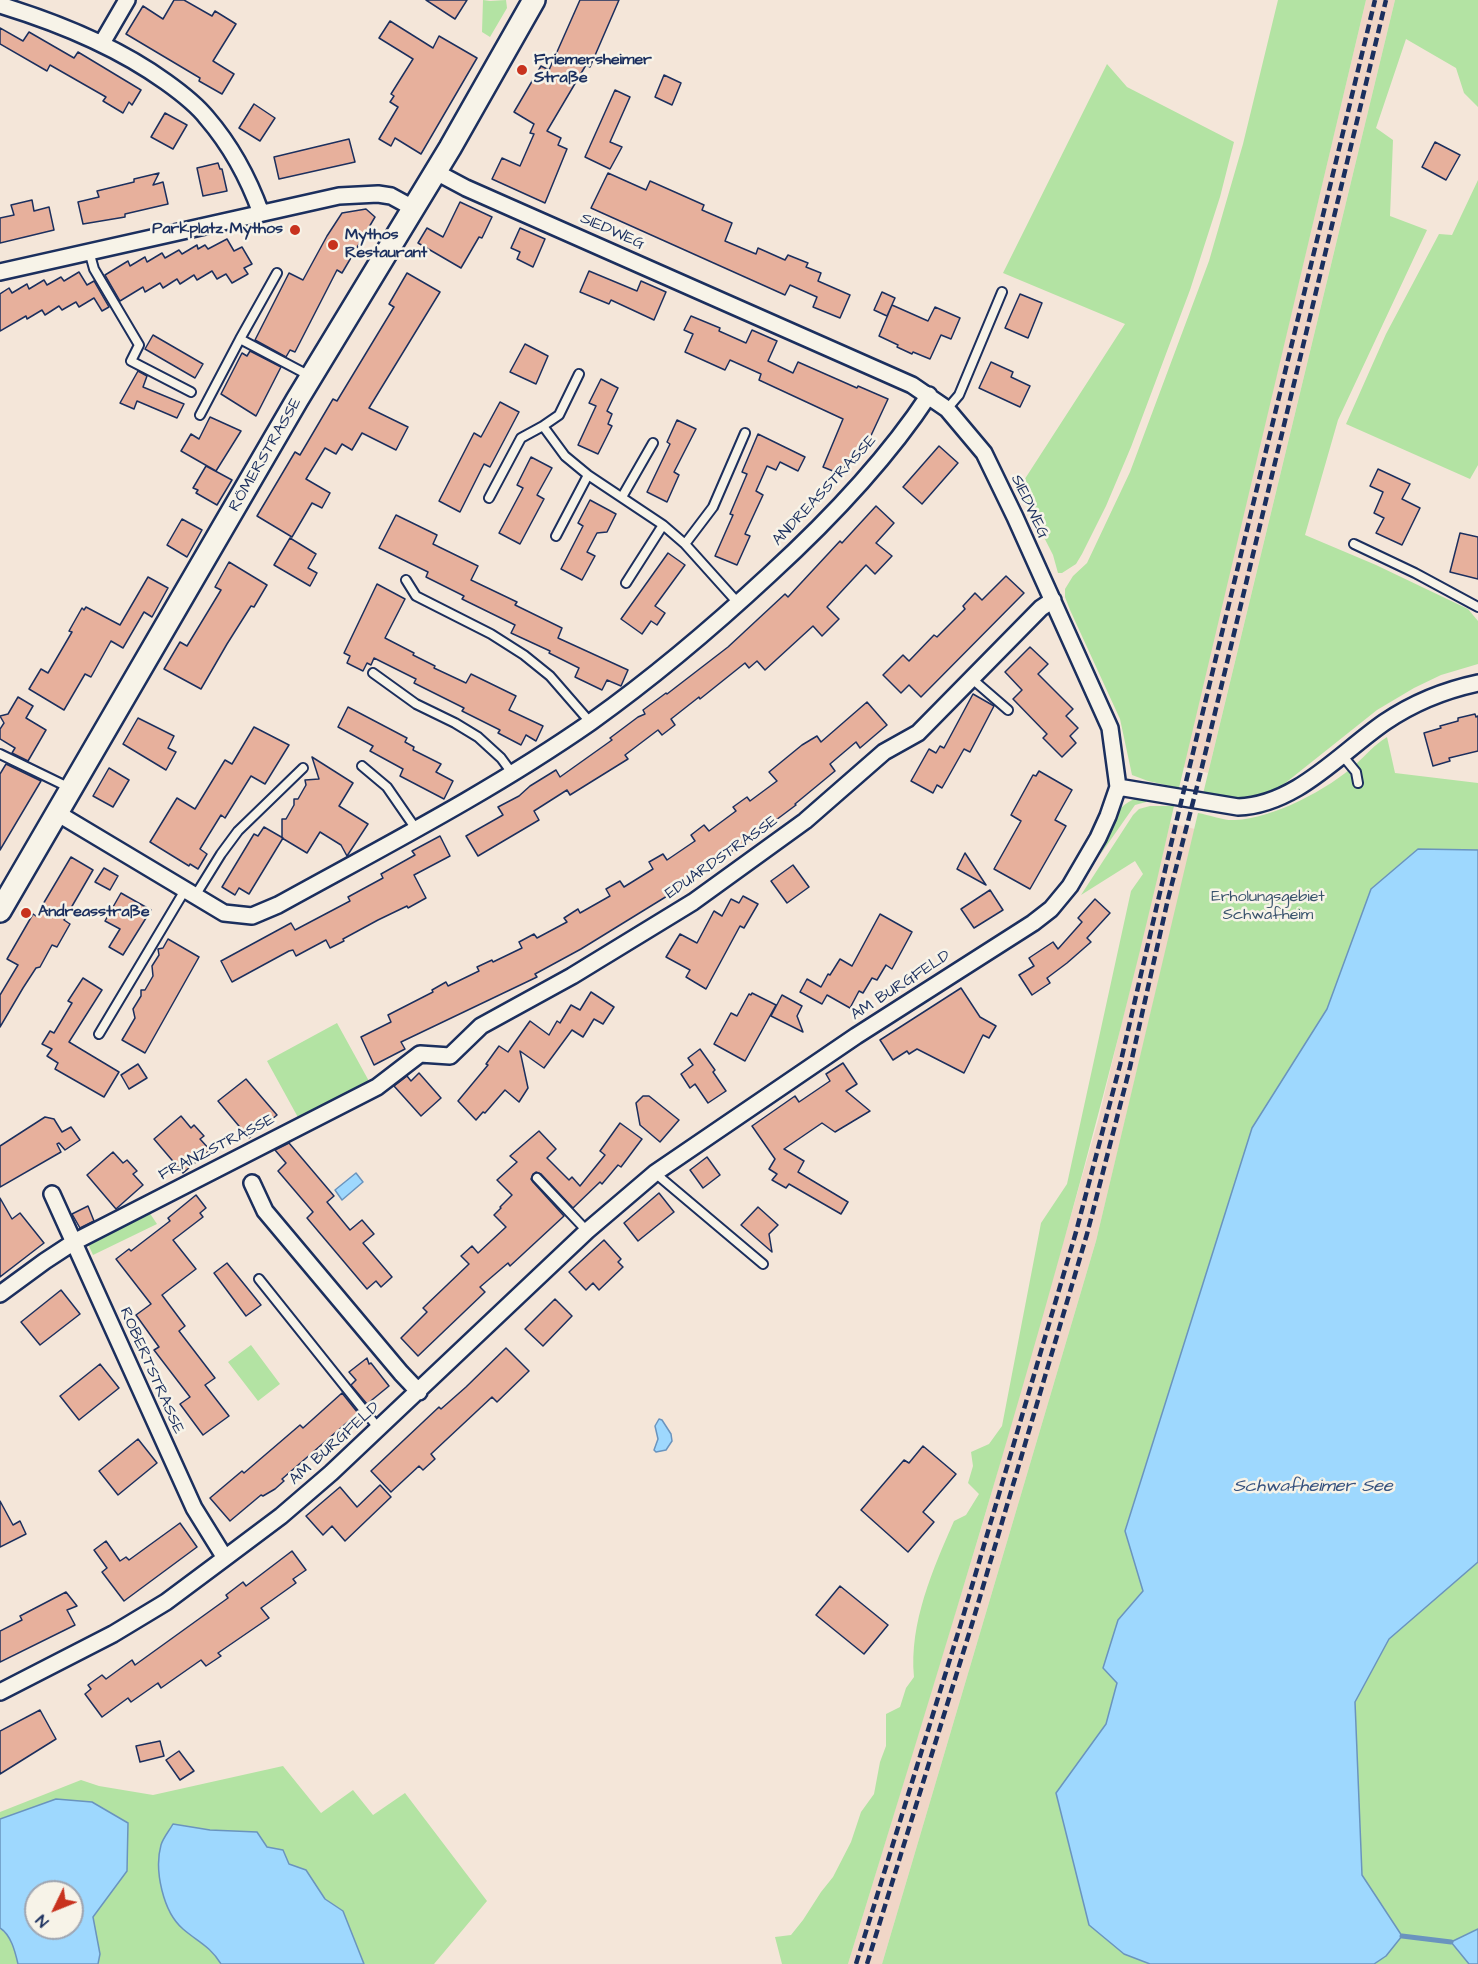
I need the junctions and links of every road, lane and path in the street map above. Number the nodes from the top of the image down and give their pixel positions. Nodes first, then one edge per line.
1 (127, 0) edge
2 (534, 0) edge
3 (0, 5) edge
4 (102, 44) junction
5 (436, 171) junction
6 (413, 208) junction
7 (261, 213) junction
8 (89, 251) junction
9 (0, 272) edge
10 (277, 273) dead end
11 (1002, 292) dead end
12 (240, 339) junction
13 (579, 374) dead end
14 (311, 376) junction
15 (190, 392) dead end
16 (929, 395) junction
17 (947, 409) junction
18 (200, 415) dead end
19 (543, 426) junction
20 (745, 433) dead end
21 (653, 443) dead end
22 (588, 475) junction
23 (622, 497) junction
24 (489, 498) dead end
25 (663, 525) junction
26 (556, 536) dead end
27 (685, 544) junction
28 (1354, 544) dead end
29 (406, 580) dead end
30 (627, 583) dead end
31 (1053, 600) junction
32 (738, 603) junction
33 (1478, 607) edge
34 (373, 673) dead end
35 (971, 678) junction
36 (1478, 682) edge
37 (1008, 710) dead end
38 (590, 722) junction
39 (0, 754) edge
40 (1342, 755) junction
41 (362, 766) dead end
42 (303, 768) dead end
43 (512, 773) junction
44 (1358, 783) dead end
45 (1118, 787) junction
46 (72, 789) junction
47 (57, 813) junction
48 (416, 829) junction
49 (190, 893) junction
50 (0, 911) edge
51 (99, 1034) dead end
52 (377, 1088) joint
53 (655, 1173) junction
54 (537, 1178) dead end
55 (252, 1183) dead end
56 (52, 1194) dead end
57 (587, 1231) junction
58 (74, 1242) junction
59 (762, 1264) dead end
60 (259, 1279) dead end
61 (0, 1294) edge
62 (419, 1392) junction
63 (379, 1429) junction
64 (225, 1558) junction
65 (0, 1692) edge

1 - 4 street
2 - 5 street, RÖMERSTRASSE
3 - 4 street
4 - 7 street
5 - 6 street, RÖMERSTRASSE
5 - 16 street, SIEDWEG
6 - 7 street
6 - 14 street, RÖMERSTRASSE
7 - 8 street
8 - 9 street
8 - 15 lane
10 - 12 lane
11 - 17 lane
12 - 14 lane
12 - 18 lane
13 - 19 lane
14 - 46 street, RÖMERSTRASSE
16 - 17 street, SIEDWEG
16 - 32 street, ANDREASSTRASSE
17 - 31 street, SIEDWEG
19 - 22 lane
19 - 24 lane
20 - 27 lane
21 - 23 lane
22 - 23 lane
22 - 26 lane
23 - 25 lane
25 - 27 lane
25 - 30 lane
27 - 32 lane
28 - 33 lane
29 - 38 lane
31 - 35 street, EDUARDSTRASSE
31 - 45 street, SIEDWEG
32 - 38 street, ANDREASSTRASSE
34 - 43 lane
35 - 37 lane
35 - 52 street, EDUARDSTRASSE
36 - 40 street
38 - 43 street, ANDREASSTRASSE
39 - 46 lane
40 - 44 lane
40 - 45 street
41 - 48 lane
42 - 49 lane
43 - 48 street, ANDREASSTRASSE
45 - 53 street, AM BURGFELD
46 - 47 street, RÖMERSTRASSE
47 - 49 street, ANDREASSTRASSE
47 - 50 street, RÖMERSTRASSE
48 - 49 street, ANDREASSTRASSE
49 - 51 lane
52 - 58 street, FRANZSTRASSE
53 - 57 street, AM BURGFELD
53 - 59 lane
54 - 57 lane
55 - 62 street
56 - 58 street, ROBERTSTRASSE
57 - 62 street, AM BURGFELD
58 - 61 street, FRANZSTRASSE
58 - 64 street, ROBERTSTRASSE
60 - 63 lane
62 - 63 street, AM BURGFELD
63 - 64 street, AM BURGFELD
64 - 65 street, AM BURGFELD

